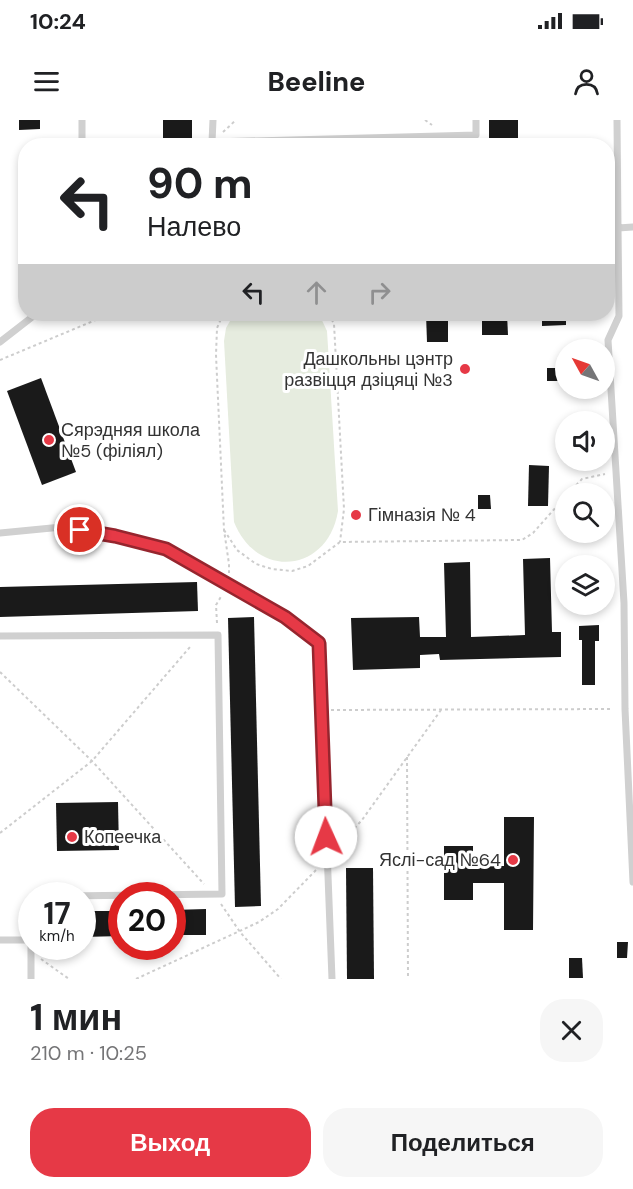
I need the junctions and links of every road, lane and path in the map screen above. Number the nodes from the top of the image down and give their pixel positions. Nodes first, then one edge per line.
1 (82, 120) edge
2 (213, 120) edge
3 (476, 120) edge
4 (617, 120) edge
5 (82, 138) edge
6 (212, 138) edge
7 (363, 138) edge
8 (633, 227) edge
9 (618, 228) junction
10 (27, 321) edge
11 (93, 321) edge
12 (220, 321) edge
13 (332, 321) edge
14 (0, 342) edge
15 (0, 360) edge
16 (616, 471) junction
17 (578, 483) edge
18 (555, 508) edge
19 (224, 530) junction
20 (0, 533) edge
21 (340, 542) junction
22 (227, 586) junction
23 (633, 602) edge
24 (624, 603) junction
25 (218, 635) junction
26 (0, 636) edge
27 (200, 636) junction
28 (0, 672) edge
29 (629, 709) edge
30 (321, 710) junction
31 (441, 710) junction
32 (407, 757) junction
33 (92, 761) junction
34 (0, 833) edge
35 (327, 858) junction
36 (633, 882) edge
37 (213, 894) junction
38 (96, 896) edge
39 (240, 932) junction
40 (0, 940) edge
41 (18, 940) edge
42 (31, 960) edge
43 (42, 960) edge
44 (32, 979) edge
45 (69, 979) edge
46 (136, 979) edge
47 (281, 979) edge
48 (332, 979) edge
49 (408, 979) edge

1 - 5 lane
2 - 6 lane
3 - 7 lane
4 - 9 lane
8 - 9 lane
9 - 16 lane
10 - 14 lane
11 - 15 path
12 - 19 path
13 - 21 path
16 - 17 path
16 - 24 lane
18 - 21 path
19 - 21 path
19 - 22 path
20 - 22 lane
22 - 25 path
22 - 30 lane
23 - 24 lane
24 - 29 lane
25 - 27 lane
25 - 37 lane
26 - 27 lane
27 - 33 path
28 - 33 path
29 - 31 path
29 - 36 lane
30 - 31 path
30 - 35 lane
31 - 32 path
32 - 35 path
32 - 49 path
33 - 34 path
33 - 37 path
35 - 39 path
35 - 48 lane
37 - 38 lane
37 - 39 path
39 - 46 path
39 - 47 path
40 - 41 lane
42 - 44 lane
43 - 45 path

